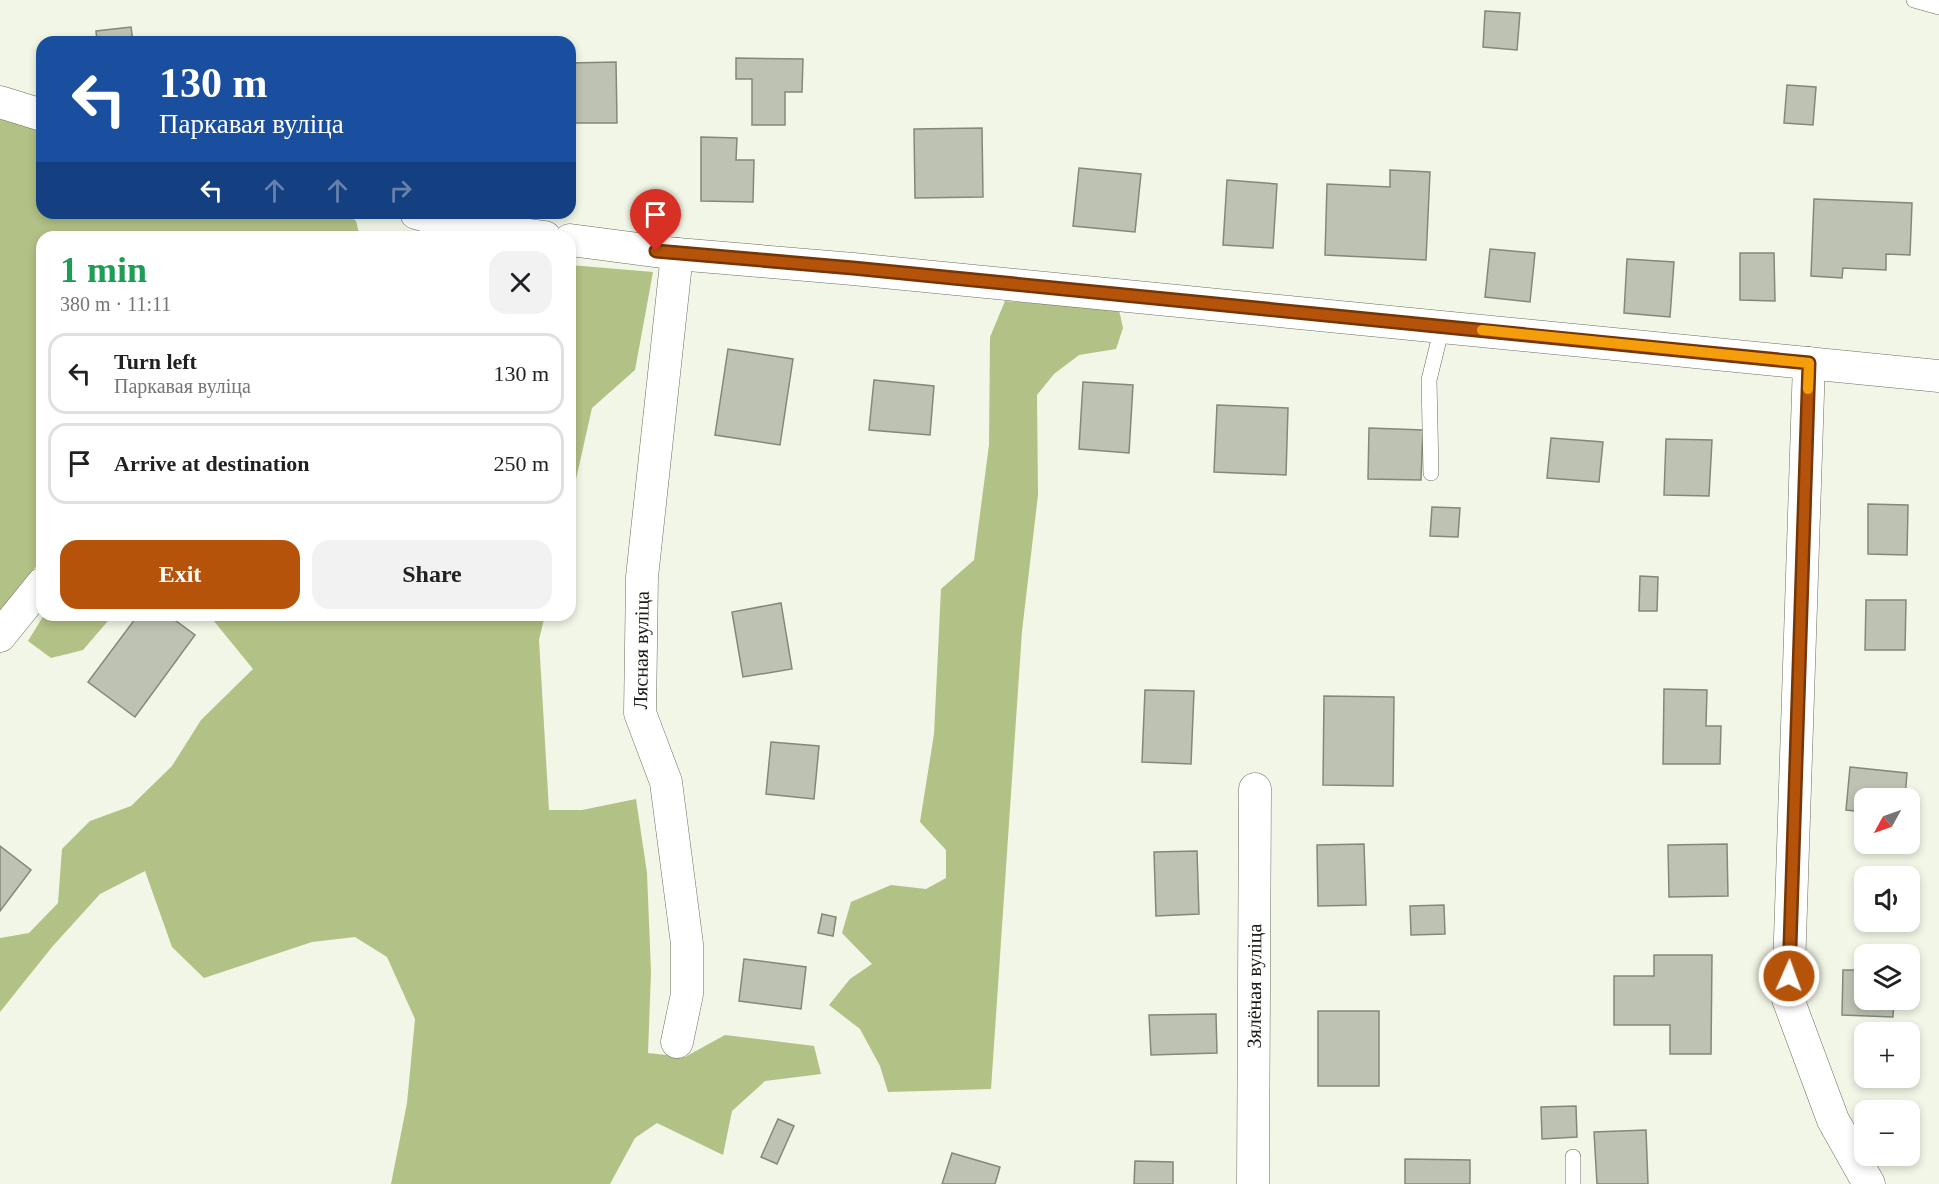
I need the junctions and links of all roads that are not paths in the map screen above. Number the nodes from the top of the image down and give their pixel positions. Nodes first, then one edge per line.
1 (1914, 0) edge
2 (1939, 7) edge
3 (0, 102) edge
4 (36, 113) edge
5 (428, 219) edge
6 (453, 231) edge
7 (576, 241) edge
8 (677, 254) junction
9 (1442, 327) junction
10 (1809, 363) junction
11 (1939, 376) edge
12 (1431, 473) dead end
13 (36, 591) edge
14 (0, 636) edge
15 (1255, 789) dead end
16 (677, 1042) dead end
17 (1573, 1157) dead end
18 (1252, 1184) edge
19 (1574, 1184) edge
20 (1869, 1184) edge

1 - 2 lane
3 - 4 street
5 - 6 street
7 - 8 street
8 - 9 street
8 - 16 street, Лясная вуліца
9 - 10 street
9 - 12 lane
10 - 11 street
10 - 20 street
13 - 14 street
15 - 18 street, Зялёная вуліца
17 - 19 lane

